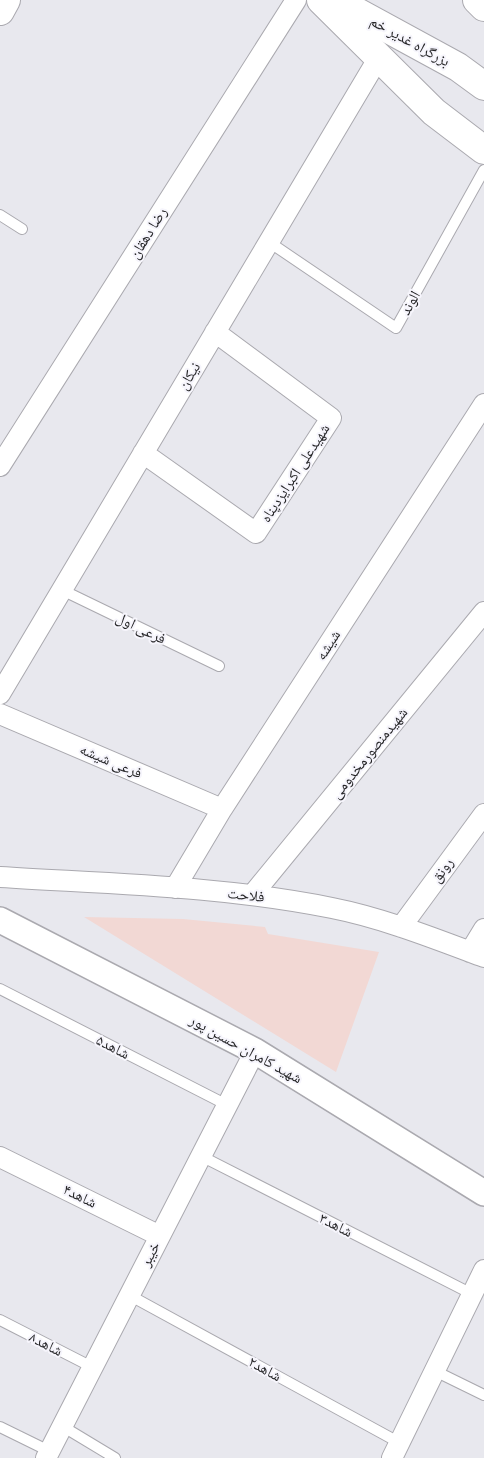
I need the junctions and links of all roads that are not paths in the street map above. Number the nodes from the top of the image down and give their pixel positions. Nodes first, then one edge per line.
1 (6, 0) edge
2 (296, 0) edge
3 (322, 0) edge
4 (335, 0) edge
5 (477, 0) edge
6 (484, 7) edge
7 (0, 11) edge
8 (379, 57) junction
9 (484, 86) edge
10 (484, 150) edge
11 (484, 170) edge
12 (0, 214) edge
13 (22, 229) dead end
14 (269, 242) junction
15 (215, 332) junction
16 (484, 404) edge
17 (143, 453) junction
18 (0, 466) edge
19 (62, 590) junction
20 (484, 612) edge
21 (219, 666) dead end
22 (5, 674) edge
23 (0, 694) edge
24 (0, 714) edge
25 (222, 808) junction
26 (484, 814) edge
27 (0, 877) edge
28 (175, 888) junction
29 (253, 894) junction
30 (0, 920) edge
31 (401, 927) junction
32 (484, 929) edge
33 (477, 955) edge
34 (0, 989) edge
35 (255, 1051) junction
36 (227, 1105) junction
37 (0, 1156) edge
38 (200, 1156) junction
39 (484, 1193) edge
40 (160, 1236) junction
41 (484, 1270) edge
42 (472, 1294) junction
43 (129, 1295) junction
44 (0, 1320) edge
45 (92, 1367) junction
46 (435, 1371) junction
47 (484, 1395) edge
48 (0, 1426) edge
49 (62, 1426) junction
50 (396, 1450) edge
51 (48, 1455) edge
52 (115, 1458) edge

1 - 7 main road
2 - 18 street, رضا دهقان
3 - 8 main road
4 - 9 main road, بزرگراه غدیر خم
5 - 6 main road
8 - 10 main road
8 - 14 street, نیکان
11 - 14 lane, الوند
12 - 13 lane
14 - 15 street, نیکان
15 - 17 street, نیکان
15 - 17 street, شهیدعلی اکبرایزدپناه
16 - 25 street, شیشه
17 - 19 street, نیکان
19 - 21 lane, فرعی اول
19 - 22 street, نیکان
20 - 29 street, شهیدمنصورمخدومی
22 - 23 street, نیکان
24 - 25 street, فرعی شیشه
25 - 28 street, شیشه
26 - 31 street, رونق
27 - 28 street, فلاحت
28 - 29 street, فلاحت
29 - 31 street, فلاحت
30 - 35 street, شهید کامران حسین پور
31 - 33 street, فلاحت
32 - 33 street
34 - 36 lane, شاهد۵
35 - 36 street, خیبر
35 - 39 street, شهید کامران حسین پور
36 - 38 street, خیبر
37 - 40 street, شاهد۴
38 - 40 street, خیبر
38 - 42 lane, شاهد۳
40 - 43 street, خیبر
41 - 42 street
42 - 46 street
43 - 45 street, خیبر
43 - 50 lane, شاهد۲
44 - 45 lane, شاهد۸
45 - 49 street, خیبر
46 - 47 lane
46 - 50 street
48 - 51 lane
49 - 51 street, خیبر
49 - 52 lane

